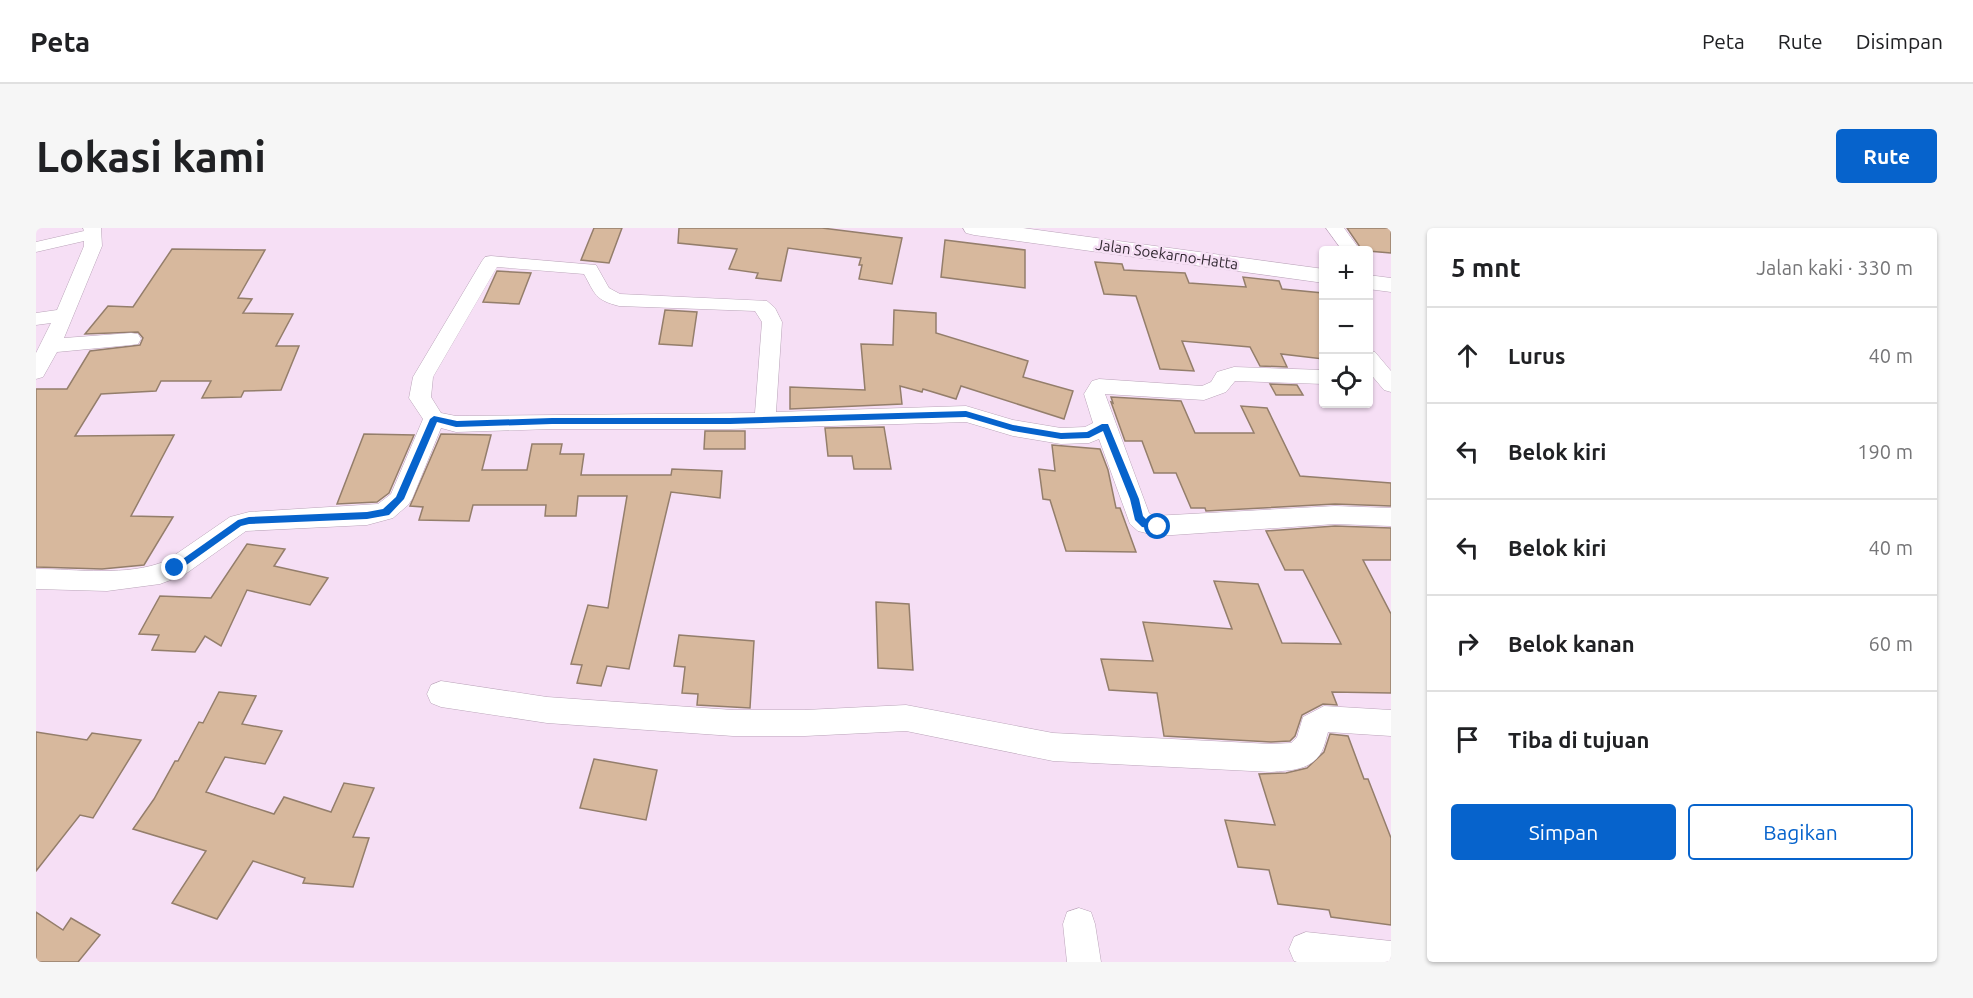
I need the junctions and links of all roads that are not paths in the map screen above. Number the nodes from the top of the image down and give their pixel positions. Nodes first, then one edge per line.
1 (974, 228) edge
2 (1100, 228) edge
3 (1335, 228) edge
4 (92, 231) edge
5 (1349, 246) edge
6 (36, 248) edge
7 (1319, 257) edge
8 (1373, 265) edge
9 (1391, 267) edge
10 (1319, 275) edge
11 (1373, 283) edge
12 (1391, 285) edge
13 (63, 315) junction
14 (36, 319) edge
15 (131, 339) dead end
16 (50, 346) junction
17 (1373, 366) edge
18 (36, 372) edge
19 (1319, 377) edge
20 (1382, 381) edge
21 (434, 419) junction
22 (765, 420) junction
23 (1105, 426) junction
24 (1391, 517) edge
25 (36, 579) edge
26 (441, 694) dead end
27 (1391, 723) edge
28 (1079, 924) dead end
29 (1306, 949) dead end
30 (1391, 958) edge
31 (1083, 962) edge

1 - 10 highway, Jalan Soekarno-Hatta
2 - 7 highway, Jalan Soekarno-Hatta
3 - 5 street
4 - 6 street
4 - 13 street
8 - 9 highway
11 - 12 highway
13 - 14 street
13 - 16 street
15 - 16 street
16 - 18 street
17 - 20 street
19 - 23 street
21 - 22 street
21 - 22 street
21 - 25 street
22 - 23 street
23 - 24 street
26 - 27 street
28 - 31 street
29 - 30 street

